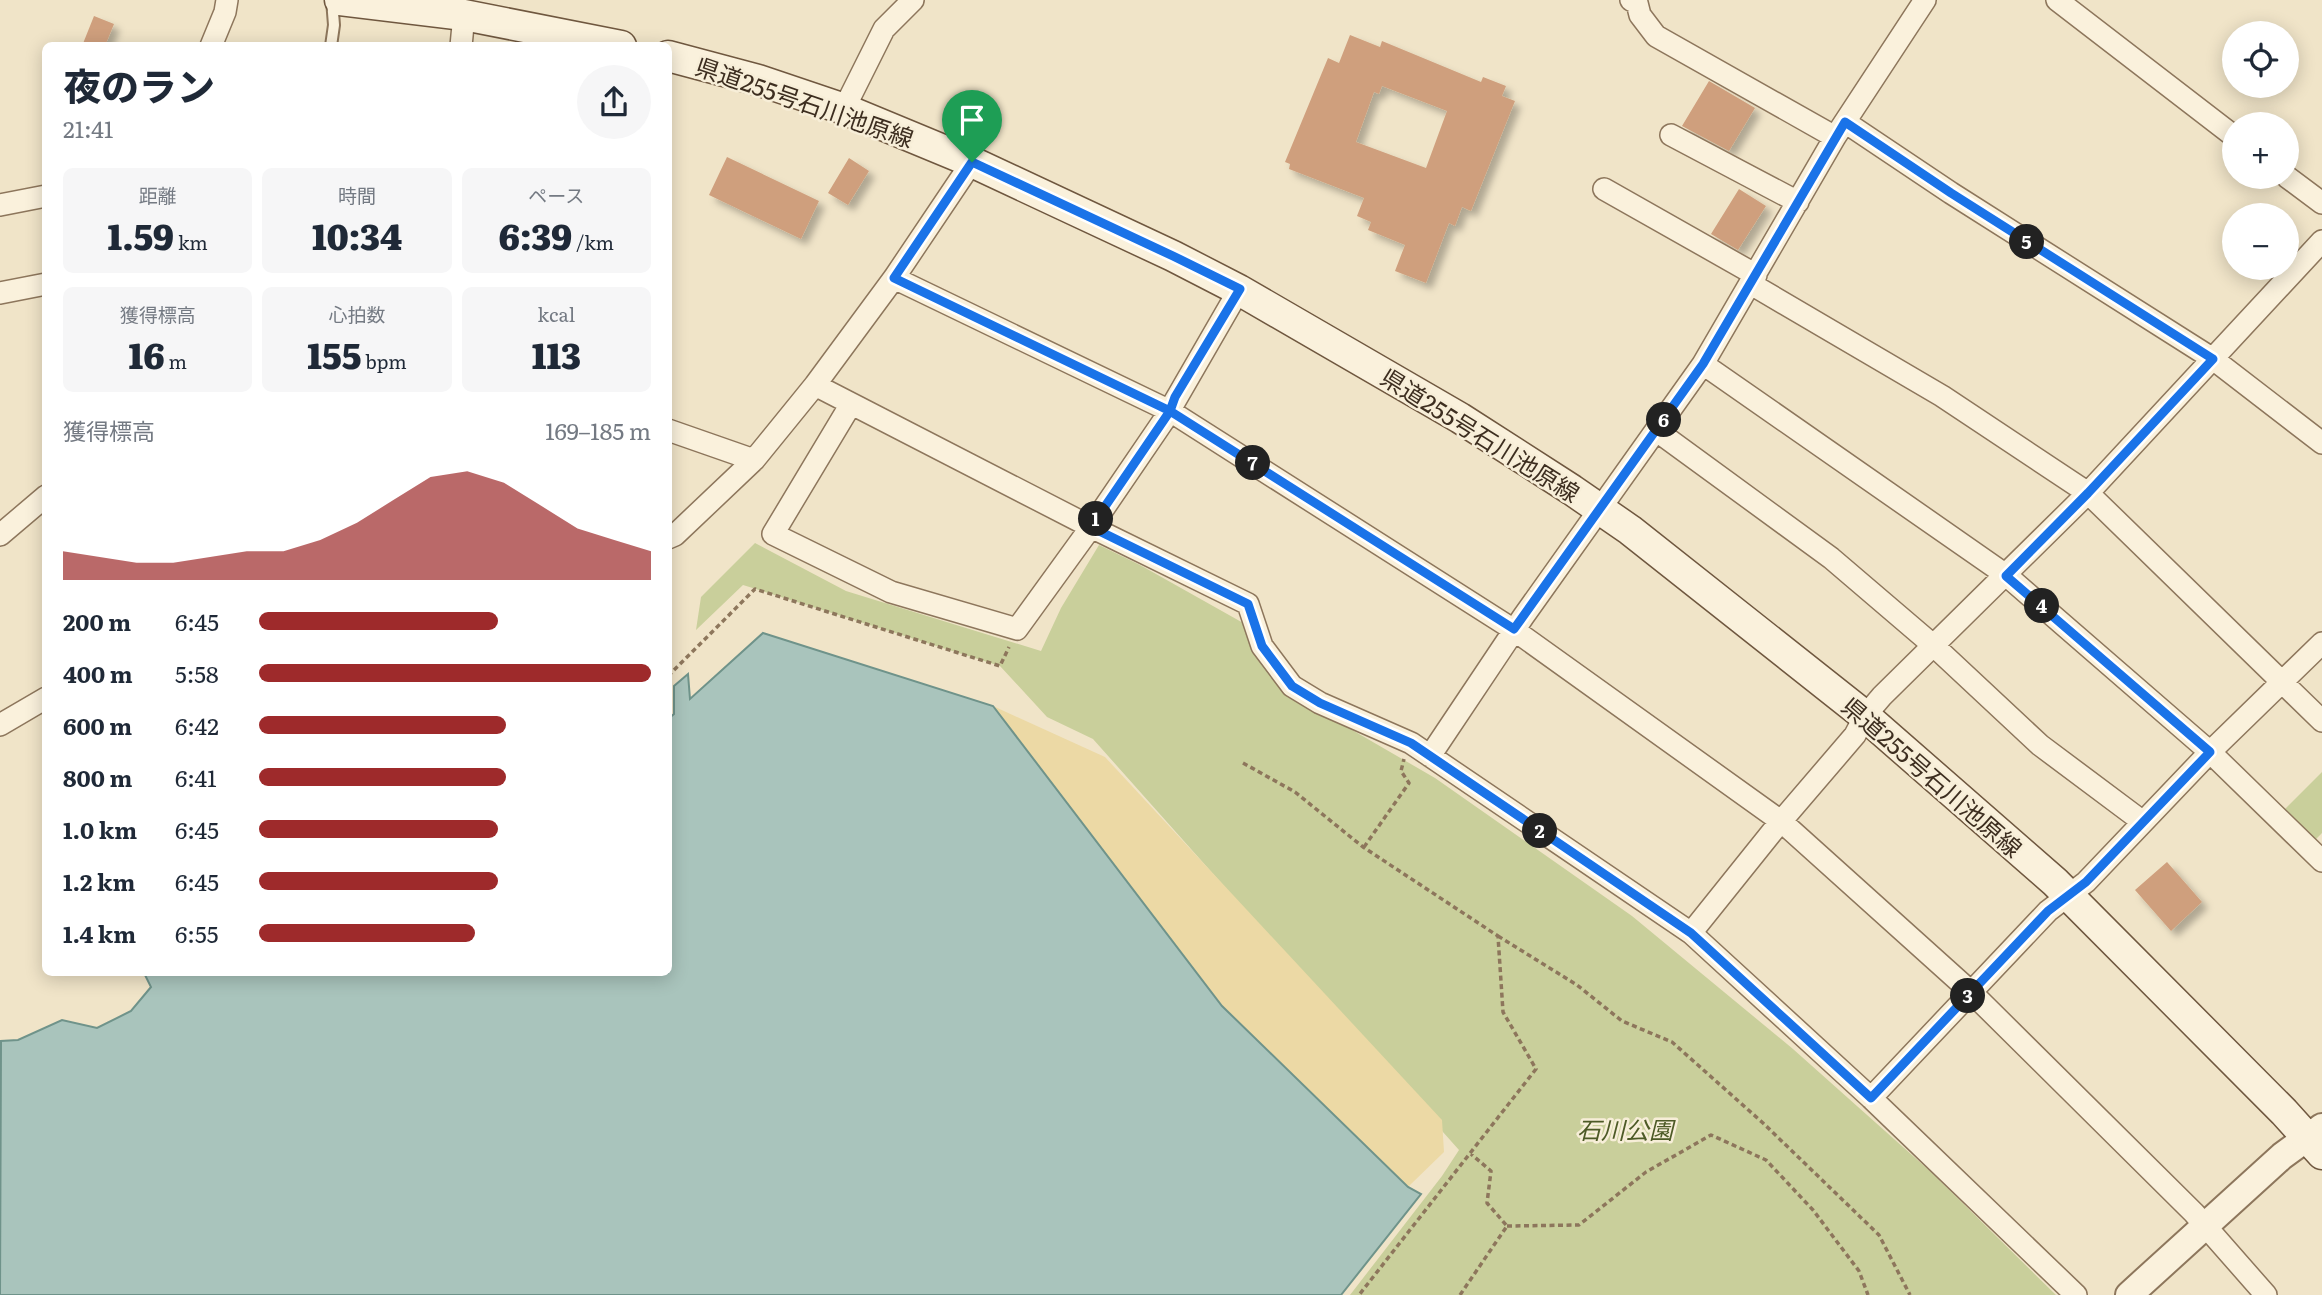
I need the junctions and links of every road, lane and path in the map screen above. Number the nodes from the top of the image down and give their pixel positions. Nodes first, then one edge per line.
1 (227, 0) edge
2 (332, 0) edge
3 (340, 0) edge
4 (914, 0) edge
5 (1631, 0) edge
6 (2057, 0) edge
7 (1915, 4) edge
8 (464, 15) junction
9 (213, 42) edge
10 (332, 42) edge
11 (461, 42) edge
12 (601, 42) edge
13 (672, 60) edge
14 (844, 110) junction
15 (2222, 128) edge
16 (1840, 129) junction
17 (1671, 135) dead end
18 (972, 162) junction
19 (2299, 186) edge
20 (1604, 189) dead end
21 (42, 197) edge
22 (1798, 202) junction
23 (2322, 203) edge
24 (0, 205) edge
25 (2322, 241) edge
26 (894, 278) junction
27 (1754, 279) junction
28 (42, 285) edge
29 (1240, 289) junction
30 (0, 293) edge
31 (2213, 359) junction
32 (1703, 364) junction
33 (815, 384) junction
34 (851, 404) junction
35 (1170, 411) junction
36 (672, 431) edge
37 (1657, 431) junction
38 (2322, 443) edge
39 (754, 460) junction
40 (2088, 493) junction
41 (42, 499) edge
42 (1600, 509) junction
43 (1091, 527) junction
44 (0, 535) edge
45 (672, 537) edge
46 (2006, 576) junction
47 (1017, 629) junction
48 (1514, 629) junction
49 (2322, 643) edge
50 (1934, 646) junction
51 (672, 672) edge
52 (2282, 683) junction
53 (42, 700) edge
54 (1865, 716) junction
55 (2322, 722) edge
56 (0, 725) edge
57 (2210, 752) junction
58 (1405, 754) dead end
59 (1430, 756) junction
60 (1244, 763) dead end
61 (1782, 822) junction
62 (2143, 822) junction
63 (1363, 847) junction
64 (2322, 861) edge
65 (2069, 896) junction
66 (1691, 933) junction
67 (1498, 936) junction
68 (1971, 992) junction
69 (1871, 1098) junction
70 (2318, 1139) edge
71 (1470, 1153) junction
72 (1507, 1226) junction
73 (2206, 1226) junction
74 (1359, 1295) edge
75 (1460, 1295) edge
76 (1868, 1295) edge
77 (1910, 1295) edge
78 (2076, 1295) edge
79 (2129, 1295) edge
80 (2266, 1295) edge

1 - 9 street
2 - 10 lane
3 - 8 main road
4 - 14 street
5 - 16 street
6 - 15 street
7 - 16 street
8 - 11 street
8 - 12 main road
13 - 14 main road, 県道255号石川池原線
14 - 18 main road, 県道255号石川池原線
16 - 22 street
16 - 31 street
17 - 22 street
18 - 26 street
18 - 29 main road, 県道255号石川池原線
19 - 23 street
20 - 27 street
21 - 24 street
22 - 27 street
25 - 31 street
26 - 33 street
26 - 35 street
27 - 32 street
27 - 40 street
28 - 30 street
29 - 35 street
29 - 42 main road, 県道255号石川池原線
31 - 38 street
31 - 40 street
32 - 37 street
32 - 46 street
33 - 34 street
33 - 39 street
34 - 43 street
34 - 47 street
35 - 43 street
35 - 48 street
36 - 39 street
37 - 42 street
37 - 50 street
39 - 45 street
40 - 46 street
40 - 52 street
41 - 44 street
42 - 48 street
42 - 54 main road, 県道255号石川池原線
43 - 47 street
43 - 59 street
46 - 50 street
46 - 57 street
47 - 51 path
48 - 59 street
48 - 61 street
49 - 52 street
50 - 54 street
50 - 62 street
52 - 55 street
52 - 57 street
53 - 56 street
54 - 61 street
54 - 65 main road, 県道255号石川池原線
57 - 62 street
57 - 64 street
58 - 63 path
59 - 66 street
60 - 63 path
61 - 66 street
61 - 68 street
62 - 65 street
63 - 67 path
65 - 68 street
65 - 70 main road, 県道255号石川池原線
66 - 69 street
67 - 71 path
67 - 77 path
68 - 69 street
68 - 73 street
69 - 78 street
70 - 73 street
71 - 72 path
71 - 74 path
72 - 75 path
72 - 76 path
73 - 79 street
73 - 80 street

